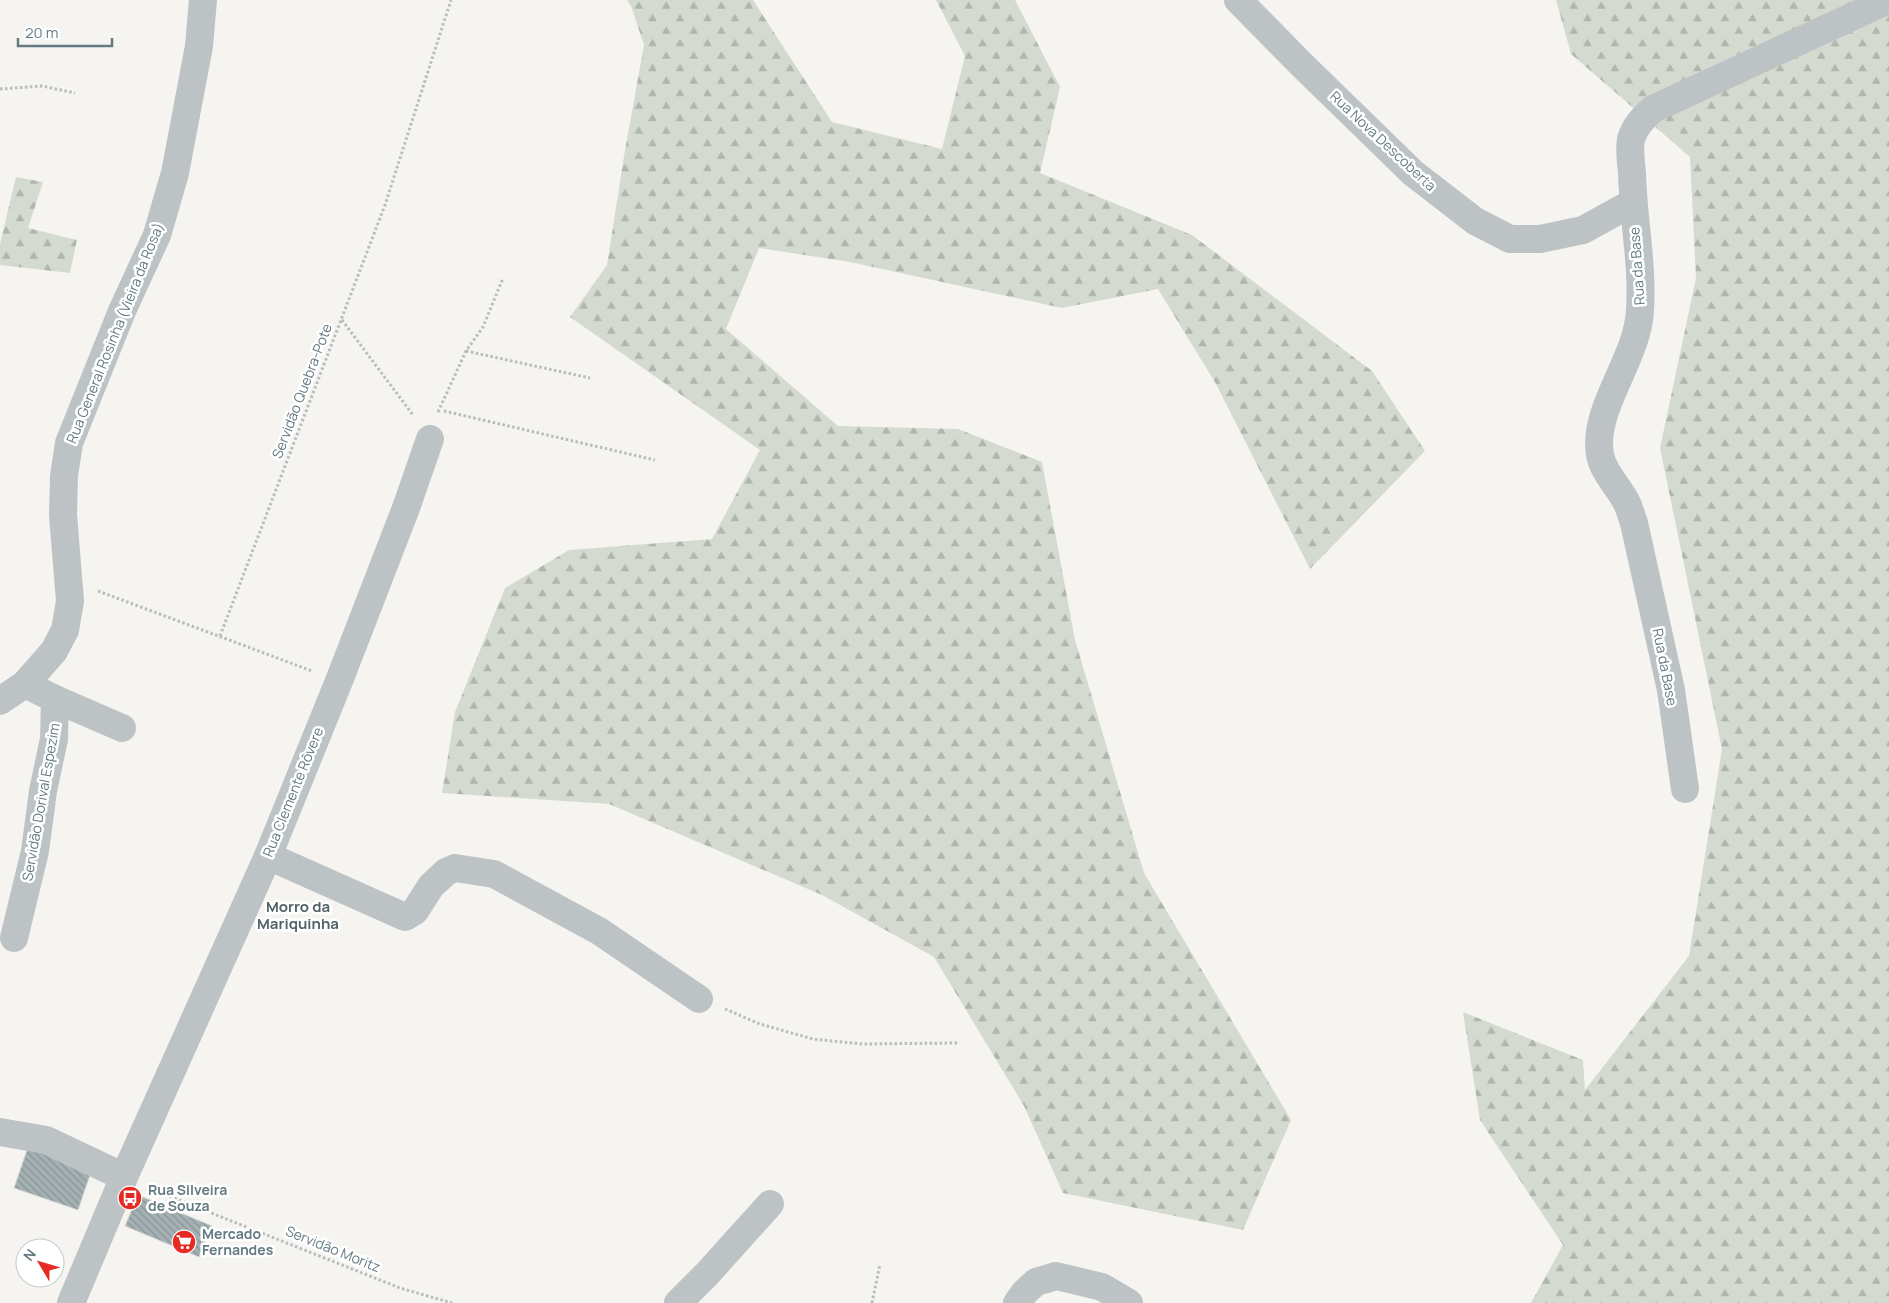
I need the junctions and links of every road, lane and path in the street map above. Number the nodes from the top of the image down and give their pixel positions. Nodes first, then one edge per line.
1 (203, 0) edge
2 (451, 0) edge
3 (1238, 0) edge
4 (1888, 0) edge
5 (0, 89) edge
6 (75, 93) dead end
7 (1632, 203) junction
8 (504, 278) dead end
9 (342, 319) junction
10 (466, 352) junction
11 (590, 378) dead end
12 (438, 410) junction
13 (430, 438) junction
14 (655, 460) dead end
15 (69, 580) junction
16 (220, 636) junction
17 (338, 681) junction
18 (25, 684) junction
19 (55, 699) junction
20 (0, 702) edge
21 (122, 728) dead end
22 (1685, 789) dead end
23 (268, 856) junction
24 (14, 938) dead end
25 (699, 999) joint
26 (958, 1043) dead end
27 (0, 1132) edge
28 (124, 1178) junction
29 (770, 1204) dead end
30 (880, 1264) dead end
31 (71, 1303) edge
32 (452, 1303) edge
33 (678, 1303) edge
34 (872, 1303) edge
35 (1017, 1303) edge
36 (1129, 1303) edge

1 - 15 street, Rua General Rosinha (Vieira da Rosa)
2 - 9 path, Servidão Quebra-Pote
3 - 7 street, Rua Nova Descoberta
4 - 7 street, Rua da Base
5 - 6 path
7 - 22 street, Rua da Base
8 - 10 path
9 - 13 path
9 - 16 path, Servidão Quebra-Pote
10 - 11 path
10 - 12 path
12 - 13 path
12 - 14 path
13 - 17 street, Rua Clemente Rôvere
15 - 16 path
15 - 18 street, Rua General Rosinha (Vieira da Rosa)
16 - 17 path
17 - 23 street, Rua Clemente Rôvere
18 - 19 street
18 - 20 street, Rua General Rosinha (Vieira da Rosa)
19 - 21 street
19 - 24 street, Servidão Dorival Espezim
23 - 25 street
23 - 28 street, Rua Clemente Rôvere
25 - 26 path
27 - 28 street
28 - 31 street, Rua Clemente Rôvere
28 - 32 path, Servidão Moritz
29 - 33 street
30 - 34 path
35 - 36 street

